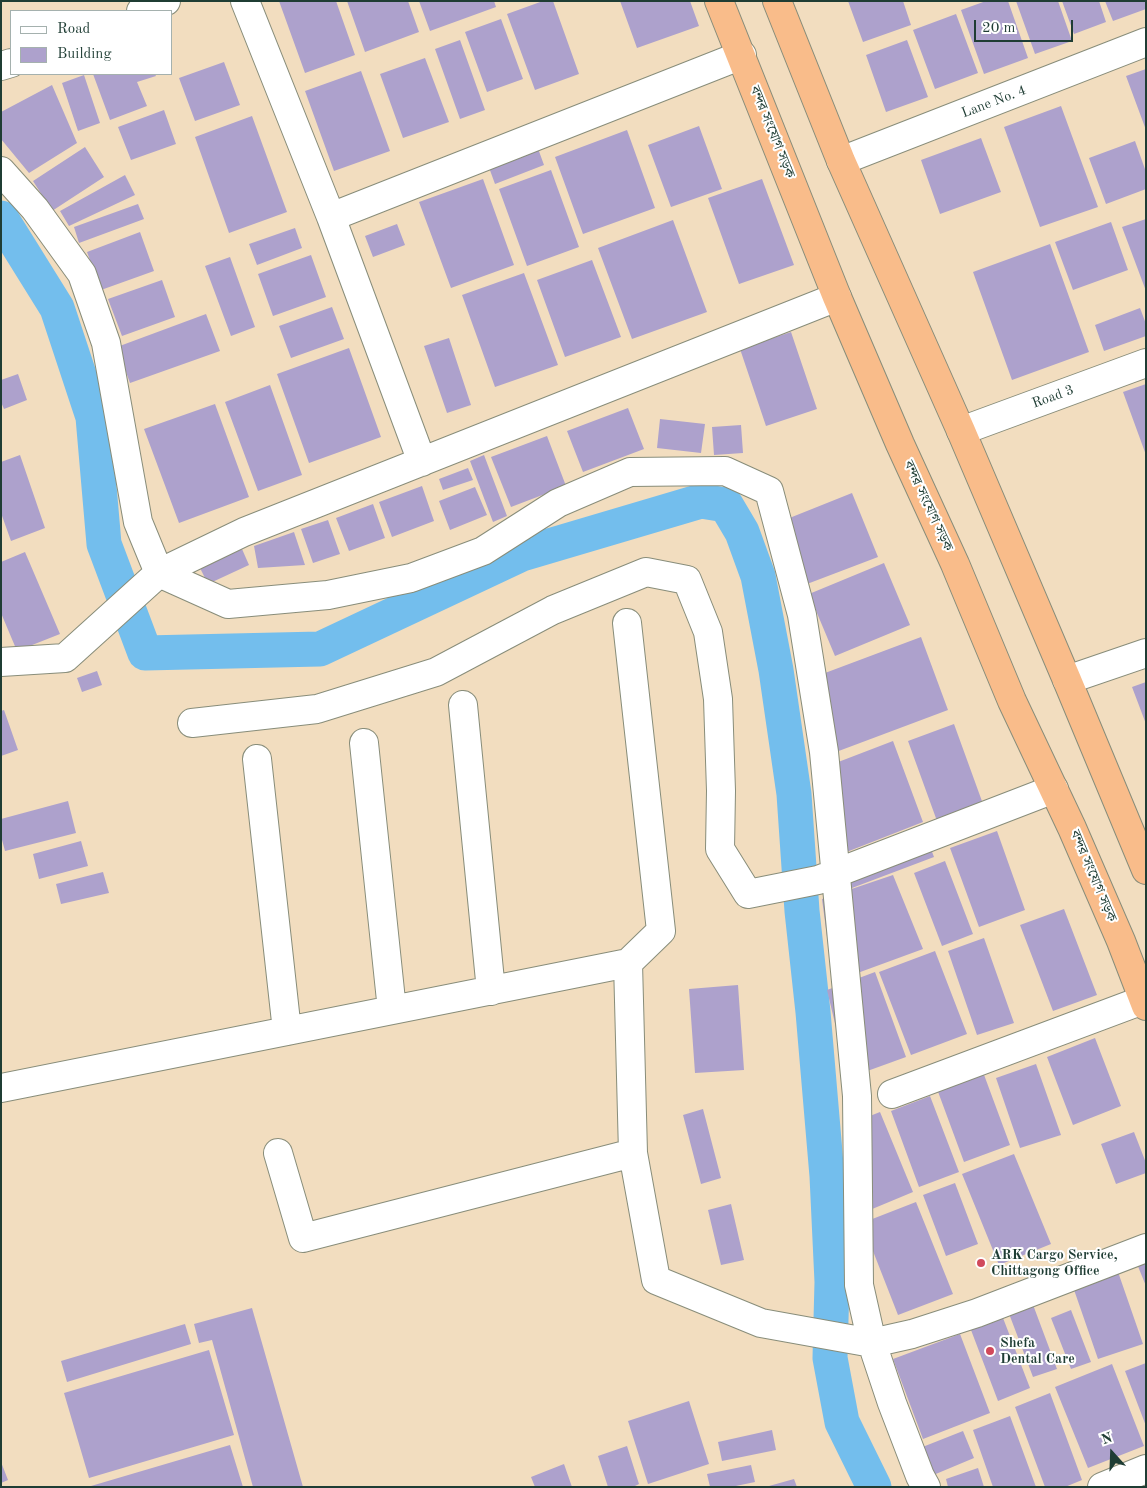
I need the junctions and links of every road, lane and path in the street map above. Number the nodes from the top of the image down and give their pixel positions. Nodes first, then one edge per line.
1 (166, 1) edge
2 (246, 1) edge
3 (719, 1) edge
4 (777, 1) edge
5 (144, 10) edge
6 (1146, 42) edge
7 (742, 55) junction
8 (841, 162) junction
9 (1, 171) edge
10 (331, 217) junction
11 (837, 297) junction
12 (1146, 363) edge
13 (960, 431) junction
14 (422, 462) junction
15 (159, 573) junction
16 (627, 623) dead end
17 (1146, 652) edge
18 (1, 662) edge
19 (1067, 680) junction
20 (463, 705) dead end
21 (192, 723) dead end
22 (364, 743) dead end
23 (257, 759) dead end
24 (1054, 789) junction
25 (1146, 870) edge
26 (628, 963) junction
27 (491, 991) junction
28 (1144, 1003) edge
29 (392, 1010) junction
30 (287, 1031) junction
31 (1, 1088) edge
32 (892, 1094) dead end
33 (278, 1153) dead end
34 (633, 1153) junction
35 (1146, 1248) edge
36 (872, 1343) junction
37 (1146, 1469) edge
38 (926, 1487) edge
39 (1102, 1487) edge

1 - 5 street
2 - 10 street
3 - 7 highway, বন্দর সংযোগ সড়ক
4 - 8 highway
6 - 8 street, Lane No. 4
7 - 10 street
7 - 11 highway, বন্দর সংযোগ সড়ক
8 - 13 highway
9 - 15 street
10 - 14 street
11 - 14 street
11 - 24 highway, বন্দর সংযোগ সড়ক
12 - 13 street, Road 3
13 - 19 highway
14 - 15 street
15 - 18 street
15 - 36 street
16 - 26 street
17 - 19 street
19 - 25 highway
20 - 27 street
21 - 24 street
22 - 29 street
23 - 30 street
24 - 28 highway, বন্দর সংযোগ সড়ক
26 - 27 street
26 - 34 street
27 - 29 street
28 - 32 street
29 - 30 street
30 - 31 street
33 - 34 street
34 - 36 street
35 - 36 street
36 - 38 street
37 - 39 street

